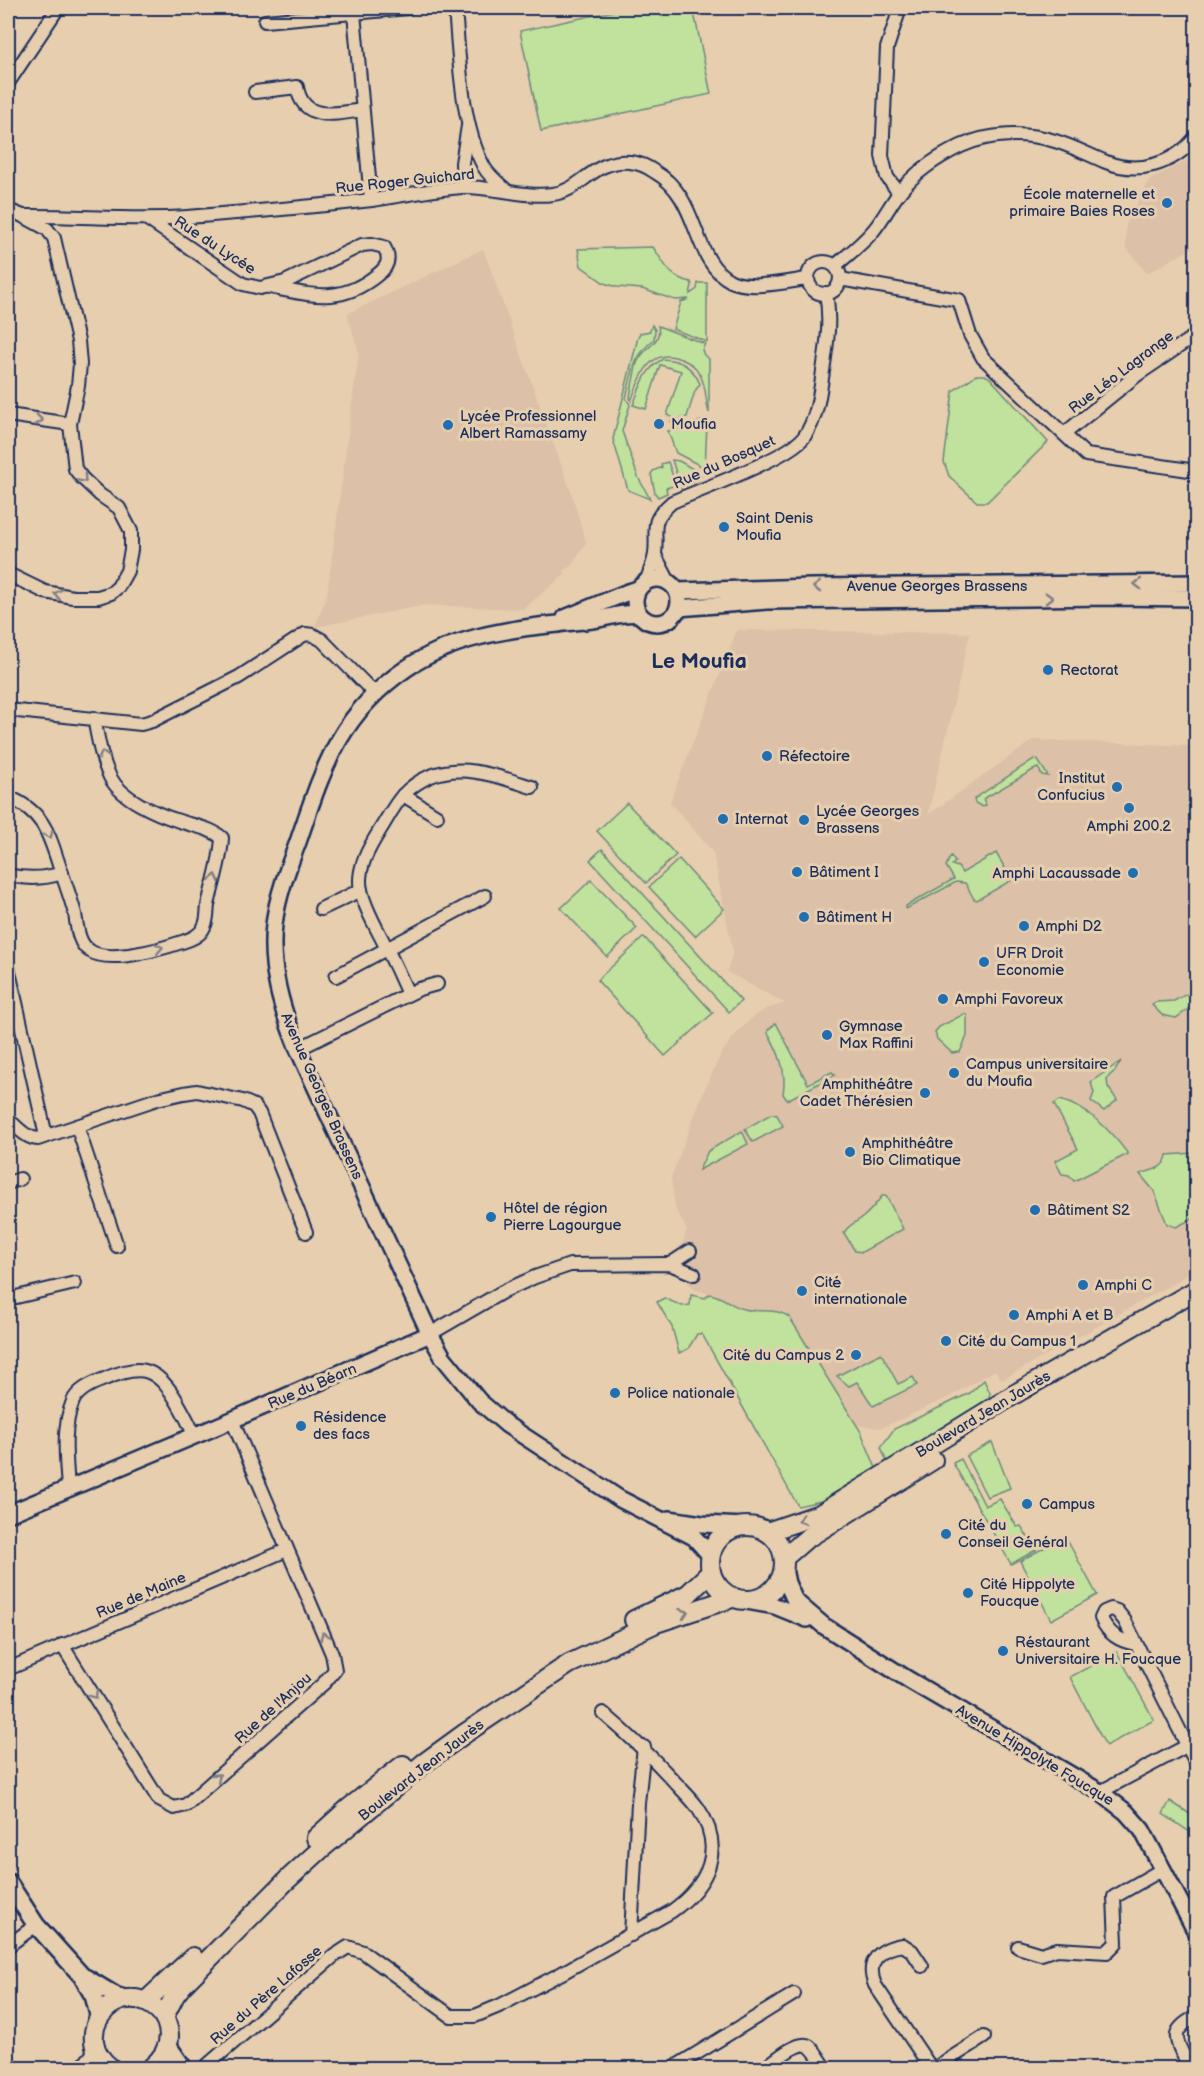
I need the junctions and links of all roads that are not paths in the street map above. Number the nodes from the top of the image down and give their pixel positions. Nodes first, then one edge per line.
1 (58, 8) edge
2 (408, 8) edge
3 (455, 8) edge
4 (900, 8) edge
5 (354, 13) junction
6 (265, 21) dead end
7 (8, 83) edge
8 (255, 92) dead end
9 (362, 111) junction
10 (469, 121) junction
11 (1197, 137) edge
12 (485, 169) junction
13 (469, 188) junction
14 (506, 190) junction
15 (899, 193) junction
16 (371, 200) junction
17 (8, 210) edge
18 (23, 216) junction
19 (147, 219) junction
20 (836, 265) junction
21 (807, 279) junction
22 (840, 279) junction
23 (269, 287) junction
24 (826, 293) junction
25 (1197, 335) edge
26 (8, 415) edge
27 (70, 424) junction
28 (1064, 434) junction
29 (1197, 471) edge
30 (655, 555) junction
31 (8, 574) edge
32 (1197, 584) edge
33 (642, 585) junction
34 (673, 587) junction
35 (1197, 598) edge
36 (678, 608) junction
37 (639, 614) junction
38 (549, 625) junction
39 (375, 694) junction
40 (8, 710) edge
41 (94, 718) junction
42 (532, 787) dead end
43 (403, 795) junction
44 (8, 797) edge
45 (437, 816) dead end
46 (62, 873) junction
47 (8, 875) edge
48 (361, 890) junction
49 (485, 896) dead end
50 (321, 909) dead end
51 (387, 948) junction
52 (8, 967) edge
53 (336, 976) dead end
54 (437, 984) dead end
55 (408, 994) junction
56 (298, 1048) junction
57 (8, 1120) edge
58 (77, 1126) junction
59 (46, 1136) junction
60 (20, 1179) dead end
61 (8, 1183) edge
62 (306, 1232) dead end
63 (117, 1246) dead end
64 (690, 1251) dead end
65 (670, 1264) junction
66 (694, 1274) dead end
67 (75, 1283) dead end
68 (1197, 1290) edge
69 (8, 1299) edge
70 (1197, 1304) edge
71 (430, 1334) junction
72 (232, 1420) junction
73 (194, 1435) junction
74 (68, 1488) junction
75 (8, 1514) edge
76 (653, 1516) junction
77 (746, 1526) junction
78 (767, 1532) junction
79 (287, 1550) junction
80 (784, 1563) junction
81 (710, 1564) junction
82 (740, 1599) junction
83 (824, 1626) junction
84 (1136, 1644) dead end
85 (62, 1645) junction
86 (8, 1669) edge
87 (603, 1713) dead end
88 (1192, 1743) edge
89 (644, 1747) junction
90 (1197, 1763) edge
91 (1100, 1792) junction
92 (1163, 1869) junction
93 (8, 1882) edge
94 (36, 1925) junction
95 (1197, 1932) edge
96 (631, 1935) junction
97 (8, 1946) edge
98 (1018, 1947) dead end
99 (922, 1966) dead end
100 (82, 1976) junction
101 (794, 1994) dead end
102 (126, 1999) junction
103 (146, 2001) junction
104 (99, 2017) junction
105 (1197, 2017) edge
106 (164, 2018) junction
107 (984, 2037) dead end
108 (168, 2045) junction
109 (97, 2054) junction
110 (85, 2068) edge
111 (111, 2068) edge
112 (152, 2068) edge
113 (161, 2068) edge
114 (184, 2068) edge
115 (204, 2068) edge
116 (673, 2068) edge
117 (765, 2068) edge
118 (826, 2068) edge
119 (933, 2068) edge
120 (1190, 2068) edge

1 - 7 street
2 - 5 street
3 - 10 street
4 - 15 street
5 - 6 street
5 - 9 street
8 - 9 street
9 - 16 street
10 - 12 street
10 - 13 street
11 - 15 street
12 - 13 street
12 - 14 street
13 - 14 street, Rue Roger Guichard
13 - 16 street, Rue Roger Guichard
14 - 21 street, Rue Roger Guichard
15 - 20 street
16 - 19 street, Rue Roger Guichard
17 - 18 street, Rue Roger Guichard
18 - 19 street, Rue Roger Guichard
18 - 27 street
19 - 23 street, Rue du Lycée
20 - 21 street
20 - 22 street
21 - 24 street
22 - 24 street
22 - 28 street
23 - 23 street, Rue du Lycée
24 - 30 street, Rue du Bosquet
25 - 28 street, Rue Léo Lagrange
26 -> 27 street
27 -> 31 street
28 - 29 street
30 - 33 street, Rue du Bosquet
30 - 34 street, Rue du Bosquet
32 -> 34 street, Avenue Georges Brassens
33 - 34 street
33 - 37 street
33 - 38 street, Avenue Georges Brassens
34 - 36 street
36 -> 35 street, Avenue Georges Brassens
36 - 37 street
37 - 38 street, Avenue Georges Brassens
38 - 39 street, Avenue Georges Brassens
39 - 41 street
39 - 56 street, Avenue Georges Brassens
40 - 41 street
46 -> 41 street
42 - 43 street
43 - 45 street
43 - 48 street
44 -> 46 street
46 - 47 street
48 - 50 street
48 - 51 street
49 - 51 street
51 - 53 street
51 - 55 street
52 - 59 street
54 - 55 street
55 - 56 street
56 - 71 street, Avenue Georges Brassens
57 - 59 street
58 - 59 street
58 - 62 street
58 - 63 street
60 - 61 street
64 - 65 street
65 - 66 street
65 - 71 street
67 - 69 street
68 -> 78 main road, Boulevard Jean Jaurès
70 - 80 main road, Boulevard Jean Jaurès
71 - 72 street, Rue du Béarn
71 - 76 street, Avenue Georges Brassens
72 - 73 street, Rue du Béarn
72 - 79 street, Rue de l'Anjou
73 - 74 street, Rue du Béarn
73 - 74 street
74 - 75 street, Rue du Béarn
76 - 77 street, Avenue Georges Brassens
76 - 81 street, Avenue Georges Brassens
77 - 78 main road
77 - 81 main road, Boulevard Jean Jaurès
78 - 80 main road
79 - 85 street, Rue de Maine
85 -> 79 street, Rue de l'Anjou
80 - 82 main road, Boulevard Jean Jaurès
80 - 83 street, Avenue Hippolyte Foucque
81 - 82 main road
81 - 103 main road, Boulevard Jean Jaurès
82 - 83 street, Avenue Hippolyte Foucque
106 -> 82 main road, Boulevard Jean Jaurès
83 - 91 street, Avenue Hippolyte Foucque
84 - 88 street
85 - 86 street, Rue de Maine
87 - 89 street, Rue du Père Lafosse
88 - 90 street
88 - 91 street
89 - 96 street
89 - 96 street, Rue du Père Lafosse
91 - 92 street, Avenue Hippolyte Foucque
92 - 95 street, Avenue Hippolyte Foucque
92 - 98 street
93 - 94 main road
94 - 97 street
94 - 100 main road
96 - 115 street, Rue du Père Lafosse
99 - 119 street
100 - 102 main road
100 - 104 main road
101 - 116 street
102 - 103 main road
102 - 104 main road
103 - 106 main road
104 - 109 main road
105 - 120 street
106 - 108 main road
107 - 119 street
108 - 112 main road
108 - 114 street
109 - 110 main road
109 - 111 main road
112 - 113 street
117 - 118 street

